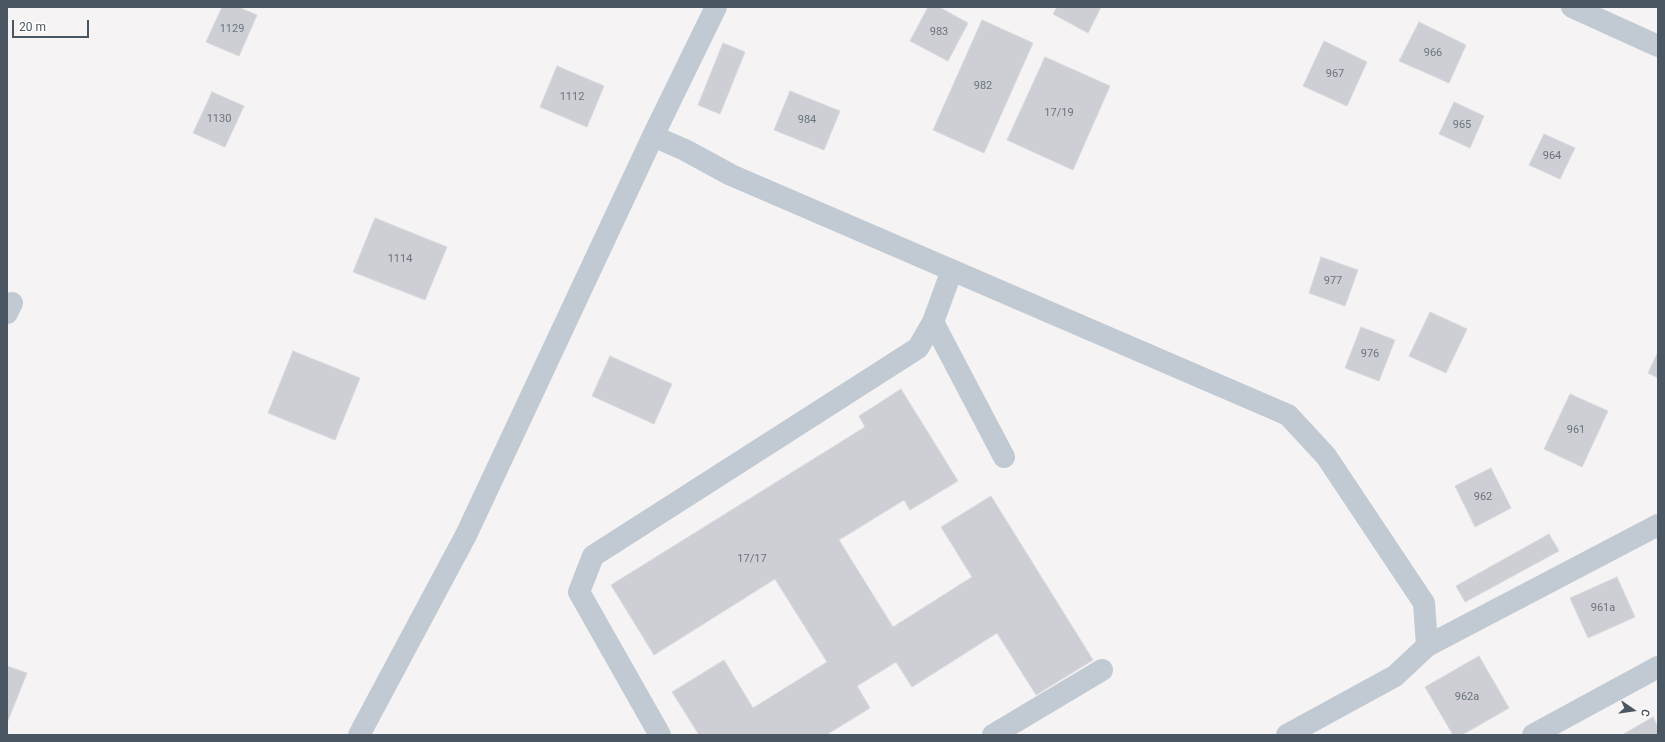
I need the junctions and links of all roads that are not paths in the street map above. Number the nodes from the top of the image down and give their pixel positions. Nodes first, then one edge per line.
1 (716, 7) edge
2 (1572, 7) edge
3 (1658, 46) edge
4 (653, 136) junction
5 (952, 270) junction
6 (933, 322) junction
7 (1004, 457) dead end
8 (1658, 525) edge
9 (1427, 646) junction
10 (1658, 666) edge
11 (1102, 670) dead end
12 (359, 735) edge
13 (660, 735) edge
14 (993, 735) edge
15 (1287, 735) edge
16 (1532, 735) edge

1 - 4 street
2 - 3 street
4 - 5 street
4 - 12 street
5 - 6 street
5 - 9 street
6 - 7 street
6 - 13 street
8 - 9 street
9 - 15 street
10 - 16 street
11 - 14 street

